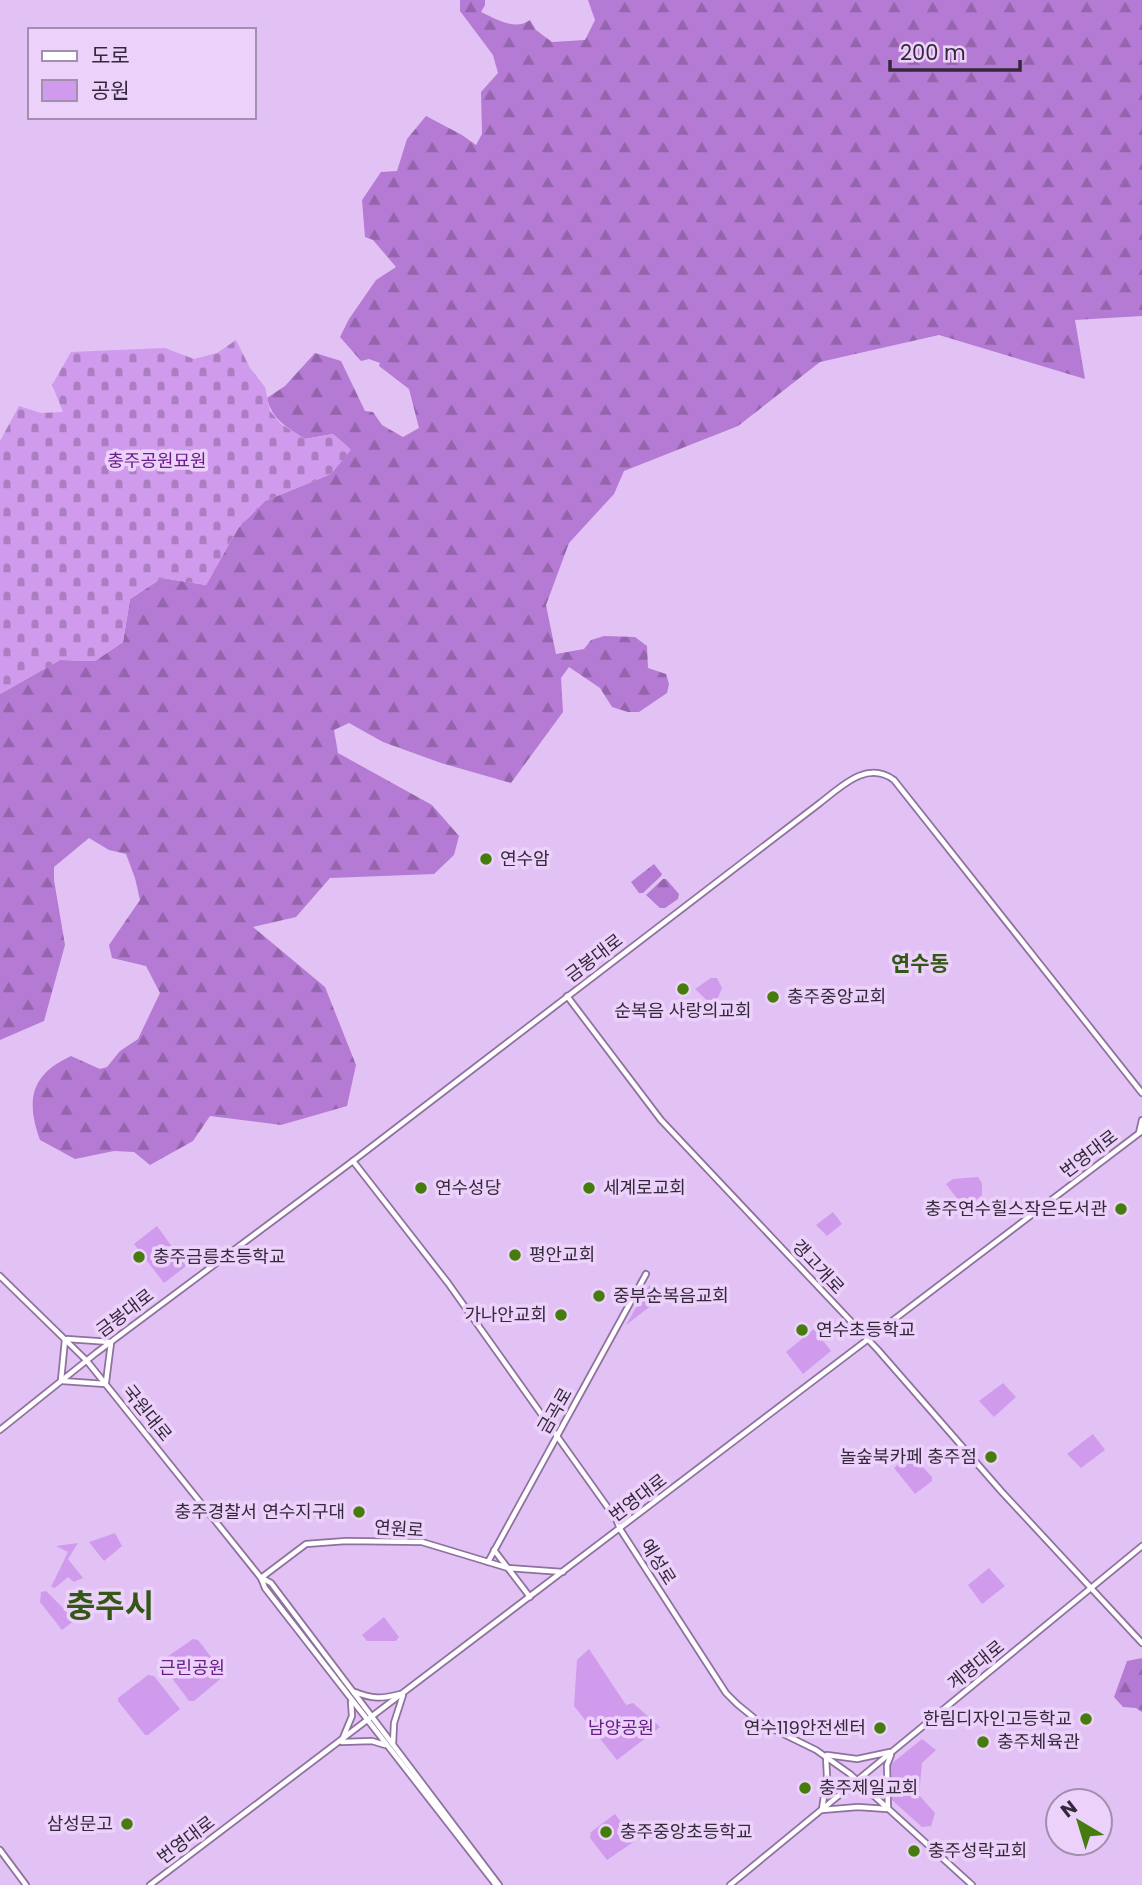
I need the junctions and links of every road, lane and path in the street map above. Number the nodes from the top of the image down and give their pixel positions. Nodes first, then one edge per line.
1 (567, 996) junction
2 (1141, 1091) edge
3 (1142, 1098) edge
4 (1142, 1120) edge
5 (1141, 1132) edge
6 (353, 1161) junction
7 (646, 1274) dead end
8 (0, 1276) edge
9 (65, 1339) junction
10 (868, 1340) junction
11 (111, 1342) junction
12 (87, 1361) junction
13 (61, 1381) junction
14 (106, 1384) junction
15 (0, 1430) edge
16 (557, 1438) junction
17 (620, 1529) junction
18 (1142, 1546) edge
19 (494, 1550) junction
20 (488, 1562) junction
21 (508, 1568) junction
22 (564, 1572) junction
23 (261, 1578) junction
24 (1092, 1587) junction
25 (530, 1597) junction
26 (1142, 1643) edge
27 (352, 1691) junction
28 (404, 1692) junction
29 (350, 1698) junction
30 (370, 1719) junction
31 (341, 1742) junction
32 (390, 1746) junction
33 (893, 1751) junction
34 (826, 1755) junction
35 (858, 1780) junction
36 (888, 1809) junction
37 (822, 1810) junction
38 (0, 1850) edge
39 (26, 1885) edge
40 (150, 1885) edge
41 (498, 1885) edge
42 (730, 1885) edge
43 (972, 1885) edge

1 - 2 street, 금봉대로
1 - 6 street, 금봉대로
1 - 10 street, 갱고개로
2 - 3 street, 금봉대로
4 - 5 street
5 - 10 street, 번영대로
6 - 11 street, 금봉대로
6 - 16 street, 예성로
7 - 16 street, 금곡로
8 - 9 street, 국원대로
9 - 11 street
9 - 12 street, 국원대로
9 - 13 street
10 - 17 street, 번영대로
10 - 24 street, 갱고개로
11 - 12 street, 금봉대로
11 - 14 street
12 - 13 street, 금봉대로
12 - 14 street, 국원대로
13 - 14 street
13 - 15 street, 금봉대로
14 - 23 street, 국원대로
16 - 17 street, 예성로
16 - 19 street, 금곡로
17 - 22 street, 번영대로
17 - 34 street, 예성로
18 - 24 street, 계명대로
19 - 20 street, 금곡로
19 - 21 street
20 - 21 street, 연원로
20 - 23 street, 연원로
21 - 22 street, 연원로
21 - 25 street
22 - 25 street, 번영대로
23 - 27 street, 국원대로
23 - 29 street, 국원대로
24 - 26 street, 갱고개로
24 - 33 street, 계명대로
25 - 28 street, 번영대로
27 - 28 street
27 - 30 street, 국원대로
28 - 30 street, 번영대로
28 - 32 street
29 - 30 street, 국원대로
29 - 31 street
30 - 31 street, 번영대로
30 - 32 street, 국원대로
31 - 32 street
31 - 40 street, 번영대로
32 - 41 street, 국원대로
33 - 34 street
33 - 35 street, 계명대로
33 - 36 street
34 - 35 street, 예성로
34 - 37 street
35 - 36 street, 예성로
35 - 37 street, 계명대로
36 - 37 street
36 - 43 street, 예성로
37 - 42 street, 계명대로
38 - 39 street

